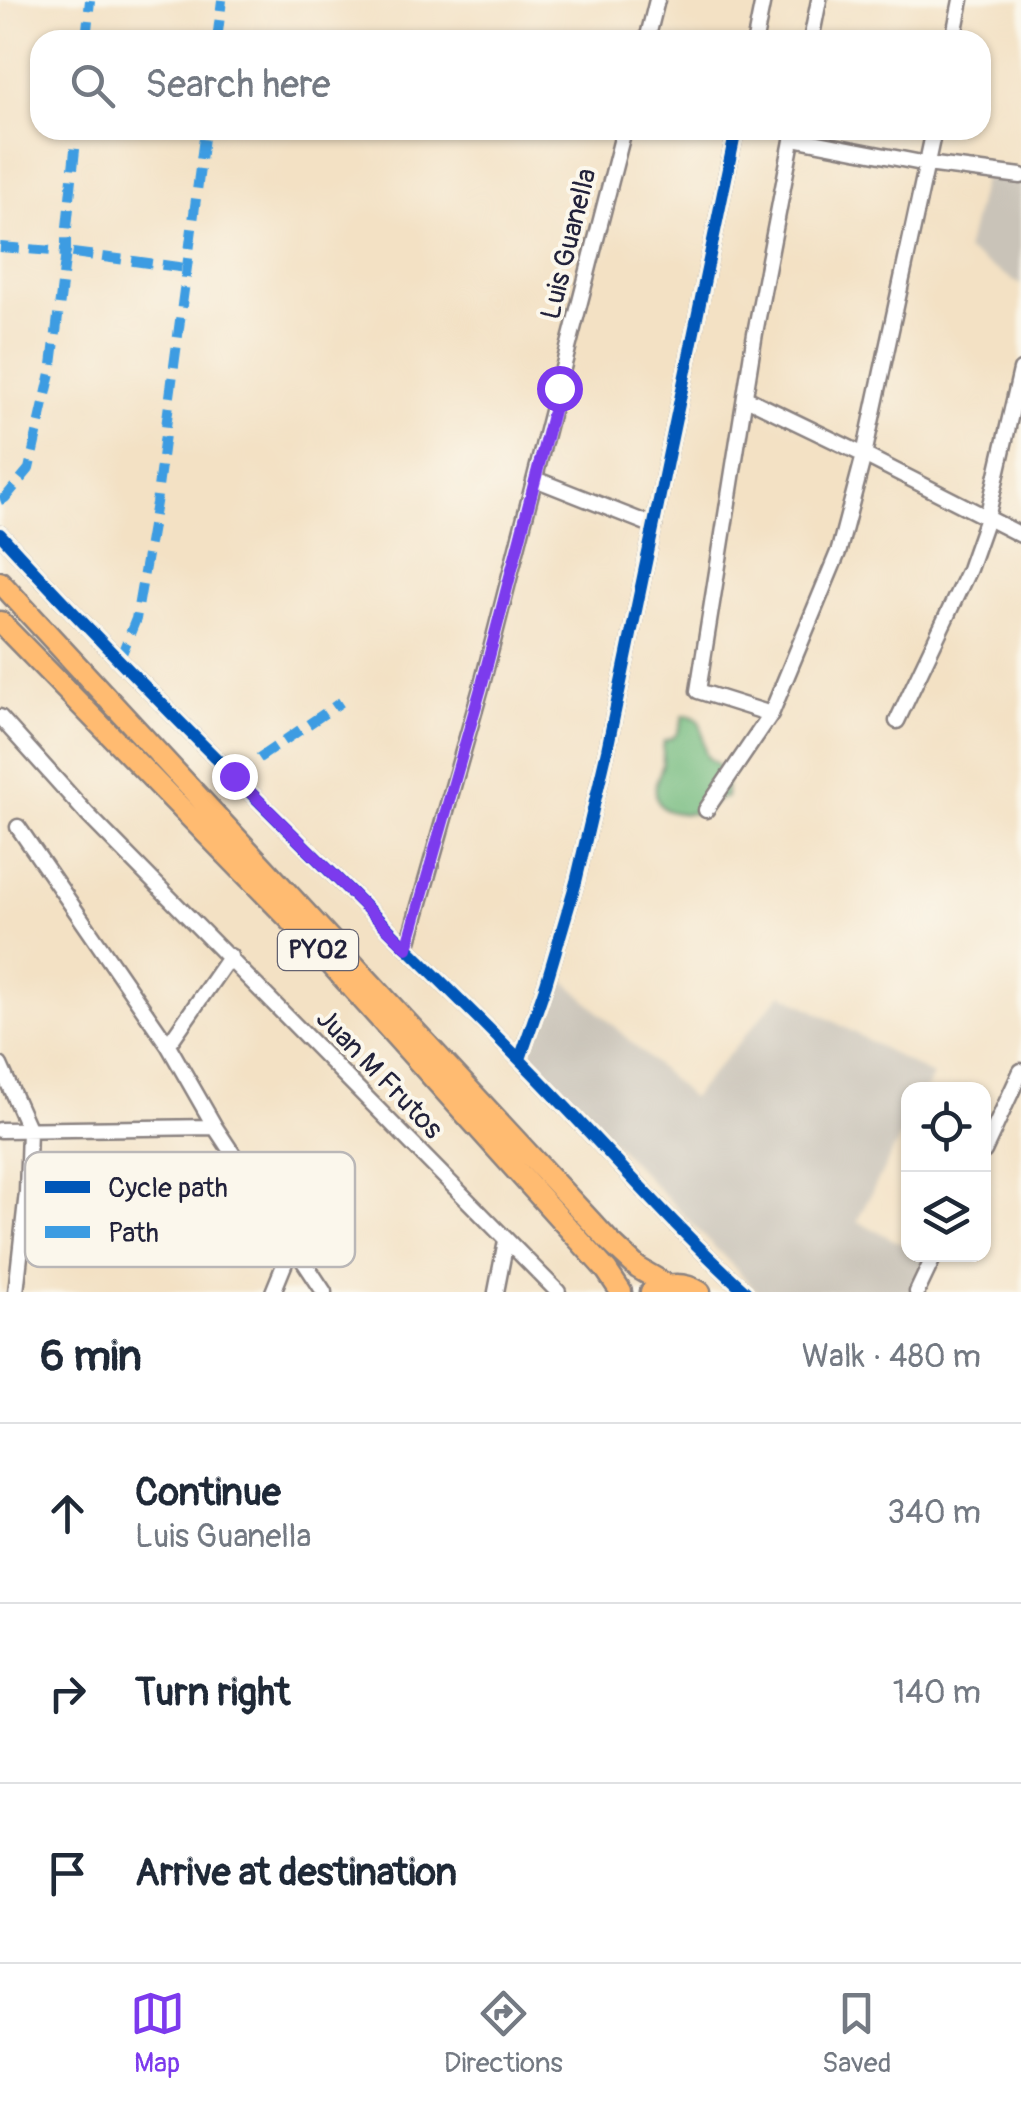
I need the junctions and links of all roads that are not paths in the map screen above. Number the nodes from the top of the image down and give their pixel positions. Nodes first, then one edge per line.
1 (657, 0) edge
2 (763, 0) edge
3 (819, 0) edge
4 (961, 0) edge
5 (650, 30) edge
6 (757, 30) edge
7 (813, 30) edge
8 (955, 30) edge
9 (621, 140) edge
10 (734, 140) edge
11 (793, 140) edge
12 (821, 140) edge
13 (932, 140) edge
14 (928, 164) junction
15 (1021, 176) edge
16 (1021, 370) edge
17 (746, 398) junction
18 (864, 455) junction
19 (535, 480) junction
20 (987, 518) junction
21 (654, 526) junction
22 (0, 534) edge
23 (1021, 535) edge
24 (0, 582) edge
25 (0, 622) edge
26 (771, 714) junction
27 (0, 717) edge
28 (897, 721) dead end
29 (706, 810) dead end
30 (18, 828) dead end
31 (407, 948) junction
32 (230, 956) junction
33 (168, 1046) junction
34 (520, 1059) junction
35 (0, 1066) edge
36 (1021, 1071) edge
37 (215, 1127) junction
38 (0, 1130) edge
39 (30, 1130) junction
40 (991, 1135) edge
41 (29, 1152) edge
42 (232, 1152) edge
43 (25, 1210) edge
44 (506, 1241) junction
45 (709, 1258) junction
46 (931, 1262) edge
47 (283, 1267) edge
48 (308, 1267) edge
49 (659, 1288) edge
50 (16, 1292) edge
51 (273, 1292) edge
52 (324, 1292) edge
53 (496, 1292) edge
54 (558, 1292) edge
55 (621, 1292) edge
56 (700, 1292) edge
57 (746, 1292) edge
58 (917, 1292) edge

1 - 5 street
2 - 6 street
3 - 7 street
4 - 8 street
9 - 19 street, Luis Guanella
10 - 21 street
11 - 17 street
12 - 14 street
13 - 14 street
14 - 15 street
14 - 18 street
16 - 20 street
17 - 18 street
17 - 26 street
18 - 20 street
18 - 26 street
19 - 21 street
19 - 31 street, Luis Guanella
20 - 23 street
20 - 28 street
21 - 34 street
22 - 31 street
24 - 49 highway, PY02
25 - 55 highway, PY02
26 - 29 street
27 - 32 street, Juan M Frutos
30 - 33 street
31 - 34 street
32 - 33 street
32 - 44 street, Juan M Frutos
33 - 37 street
34 - 45 street
35 - 39 street
36 - 40 street
37 - 39 street
37 - 42 street
38 - 39 street
39 - 41 street
43 - 50 street
44 - 53 street
44 - 54 street, Juan M Frutos
45 - 56 street
45 - 57 street
46 - 58 street
47 - 51 street
48 - 52 street
49 - 56 highway, PY02

